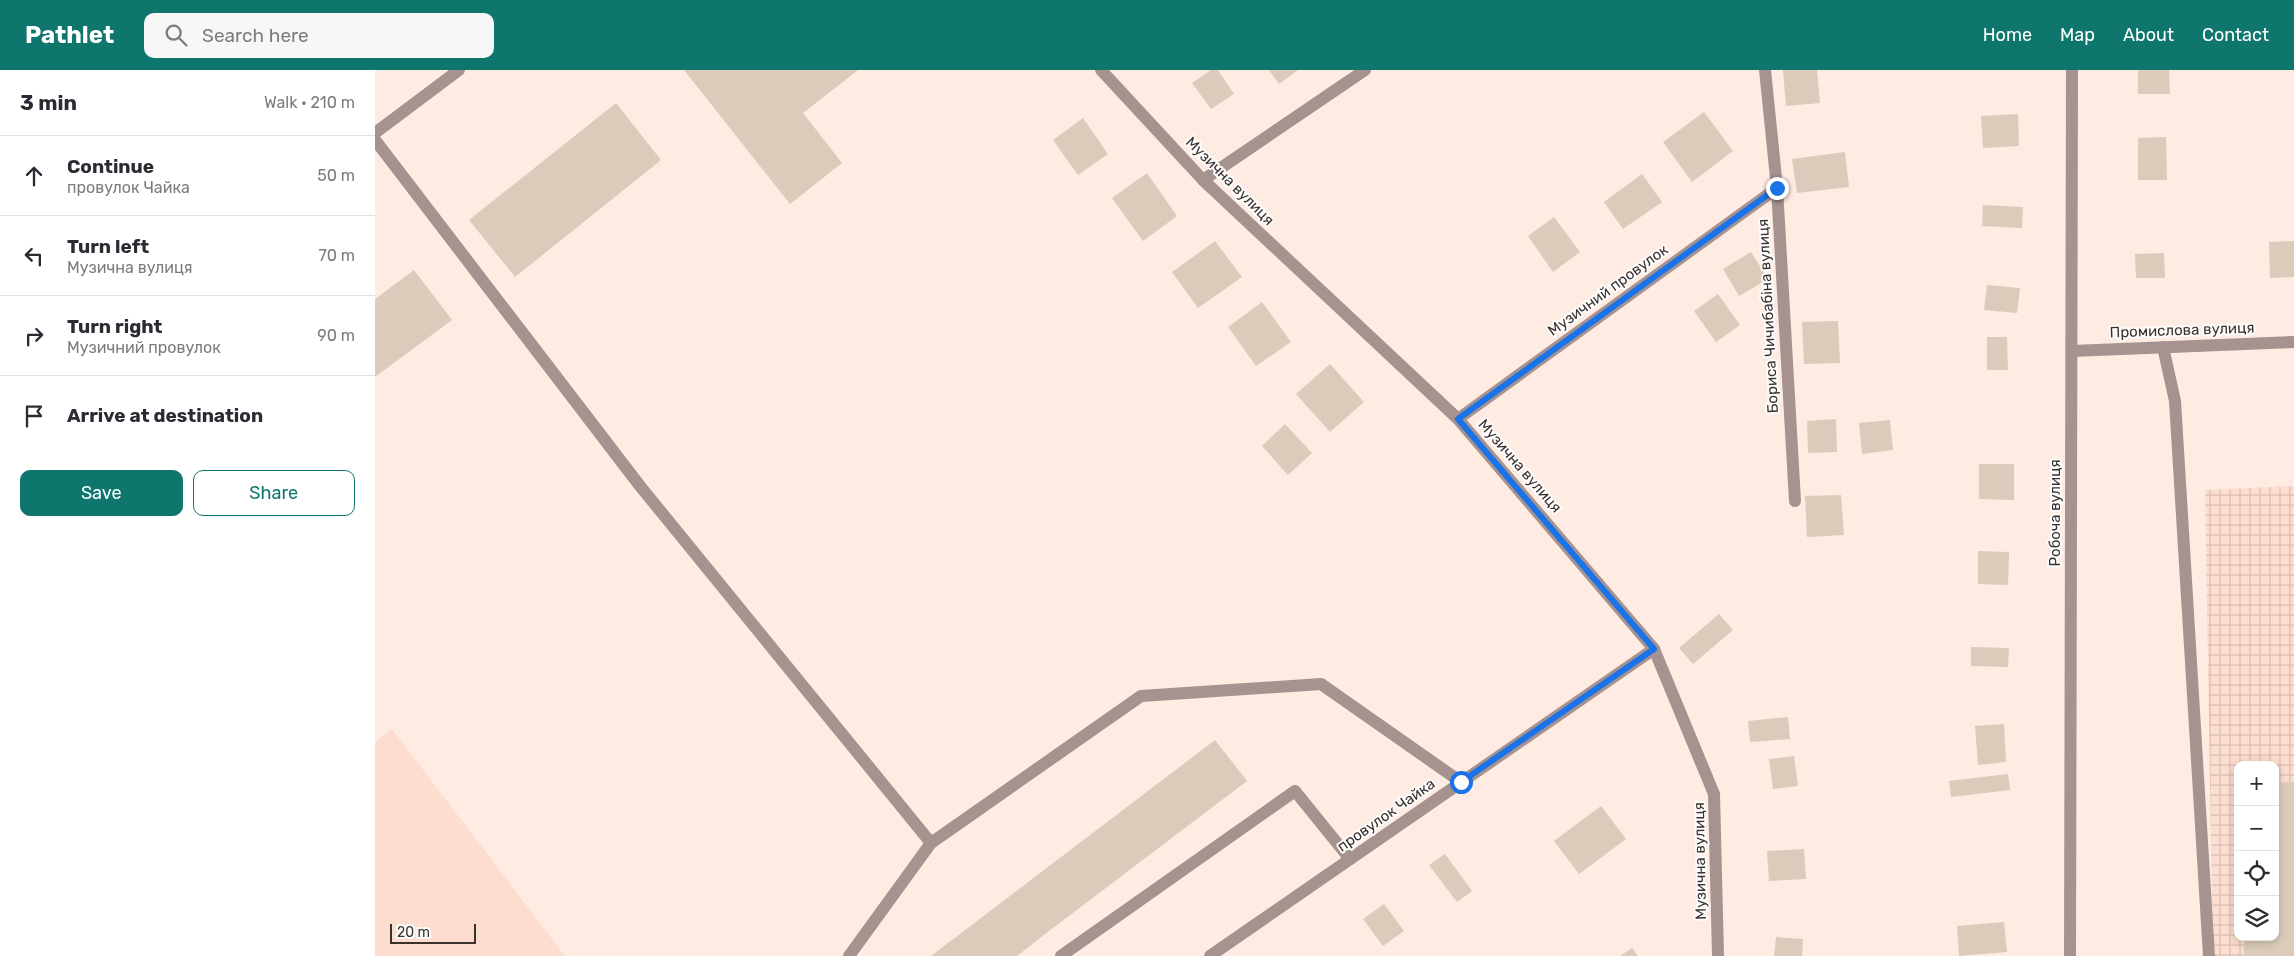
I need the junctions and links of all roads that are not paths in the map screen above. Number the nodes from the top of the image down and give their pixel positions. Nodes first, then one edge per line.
1 (459, 70) edge
2 (1101, 70) edge
3 (1365, 70) edge
4 (1765, 70) edge
5 (2072, 70) edge
6 (375, 133) edge
7 (375, 140) edge
8 (1203, 180) junction
9 (1777, 188) junction
10 (2294, 342) edge
11 (2163, 347) junction
12 (2071, 351) junction
13 (1458, 419) junction
14 (1795, 501) dead end
15 (1654, 649) junction
16 (1461, 782) junction
17 (931, 843) junction
18 (1350, 859) junction
19 (849, 956) edge
20 (1061, 956) edge
21 (1210, 956) edge
22 (1718, 956) edge
23 (2070, 956) edge
24 (2209, 956) edge

1 - 6 street
2 - 8 street, Музична вулиця
3 - 8 street
4 - 9 street, Бориса Чичибабіна вулиця
5 - 12 street, Робоча вулиця
7 - 17 street
8 - 13 street, Музична вулиця
9 - 13 street, Музичний провулок
9 - 14 street, Бориса Чичибабіна вулиця
10 - 11 street, Промислова вулиця
11 - 12 street, Промислова вулиця
11 - 24 street
12 - 23 street, Робоча вулиця
13 - 15 street, Музична вулиця
15 - 16 street, провулок Чайка
15 - 22 street, Музична вулиця
16 - 17 street
16 - 18 street, провулок Чайка
17 - 19 street
18 - 20 street
18 - 21 street, провулок Чайка

